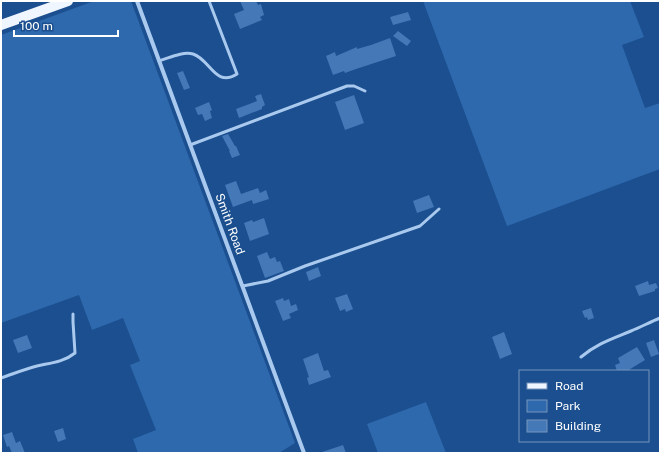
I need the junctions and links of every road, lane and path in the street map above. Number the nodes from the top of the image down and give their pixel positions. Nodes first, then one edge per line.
1 (68, 1) edge
2 (137, 1) edge
3 (209, 1) edge
4 (1, 26) edge
5 (159, 60) junction
6 (365, 91) dead end
7 (190, 145) junction
8 (439, 209) dead end
9 (243, 286) junction
10 (74, 314) dead end
11 (660, 318) edge
12 (581, 357) dead end
13 (1, 378) edge
14 (304, 453) edge

1 - 4 main road
2 - 5 street, Smith Road
3 - 5 lane
5 - 7 street, Smith Road
6 - 7 lane
7 - 9 street, Smith Road
8 - 9 lane
9 - 14 street, Smith Road
10 - 13 lane
11 - 12 lane

